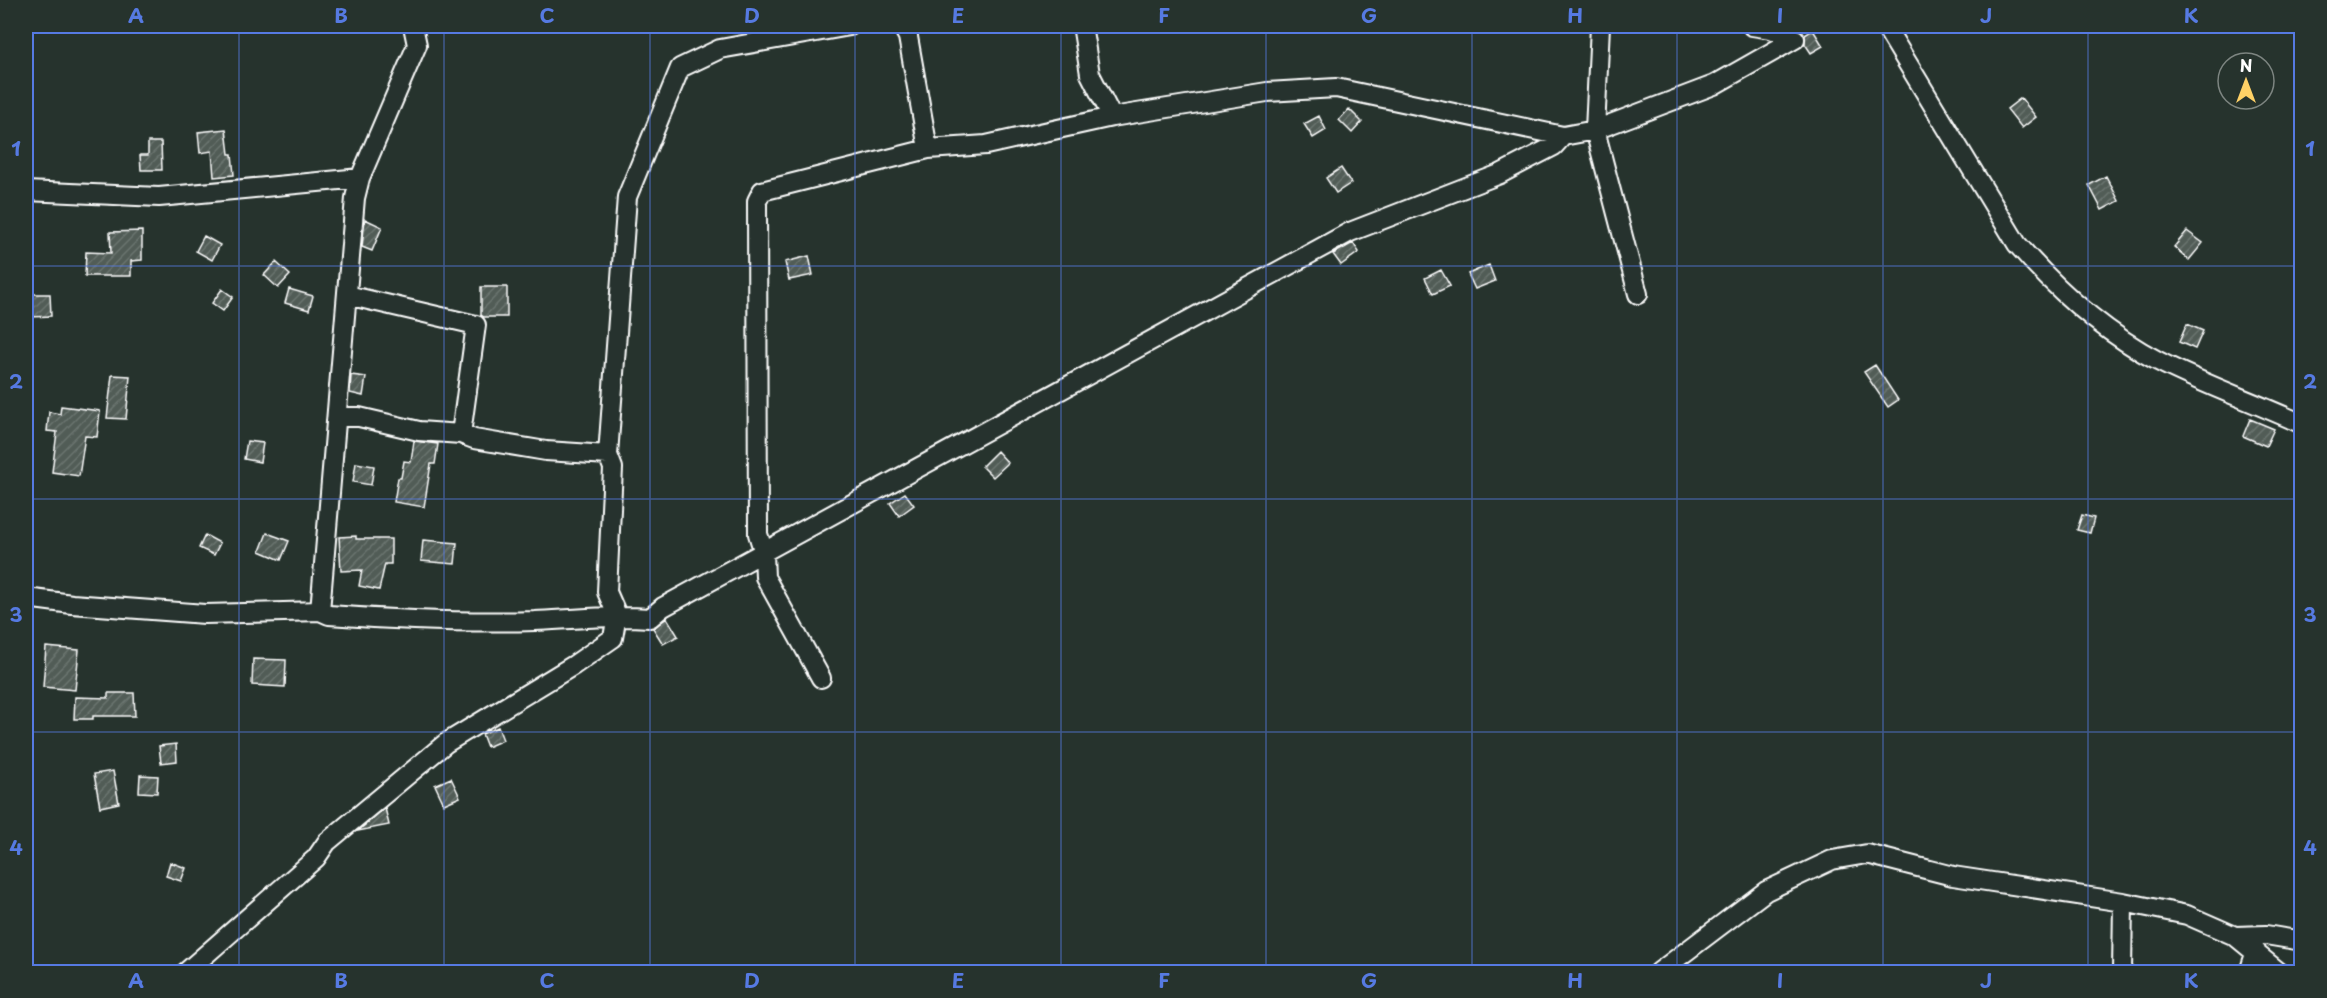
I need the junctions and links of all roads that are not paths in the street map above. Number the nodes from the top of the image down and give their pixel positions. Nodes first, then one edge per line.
1 (413, 26) edge
2 (850, 26) edge
3 (902, 26) edge
4 (1085, 26) edge
5 (1600, 26) edge
6 (1752, 26) edge
7 (1885, 26) edge
8 (1112, 117) junction
9 (1595, 130) junction
10 (1563, 136) junction
11 (928, 149) junction
12 (360, 178) junction
13 (26, 191) edge
14 (1638, 294) dead end
15 (347, 295) junction
16 (338, 417) junction
17 (2301, 424) edge
18 (461, 434) junction
19 (608, 455) junction
20 (764, 553) junction
21 (26, 598) edge
22 (320, 611) junction
23 (617, 615) junction
24 (821, 678) dead end
25 (2123, 902) junction
26 (2235, 936) junction
27 (2301, 941) edge
28 (2256, 951) junction
29 (1663, 971) edge
30 (186, 972) edge
31 (2122, 972) edge
32 (2249, 972) edge
33 (2279, 972) edge

1 - 12 street
2 - 19 street
3 - 11 street
4 - 8 street
5 - 9 street
6 - 9 street
7 - 17 street
8 - 10 street
8 - 11 street
9 - 10 street
9 - 14 street
10 - 20 street
11 - 20 street
12 - 13 street
12 - 15 street
15 - 16 street
15 - 18 street
16 - 18 street
16 - 22 street
18 - 19 street
19 - 23 street
20 - 23 street
20 - 24 street
21 - 22 street
22 - 23 street
23 - 30 street
25 - 26 street
25 - 29 street
25 - 31 street
26 - 27 street
26 - 28 street
28 - 32 street
28 - 33 street

